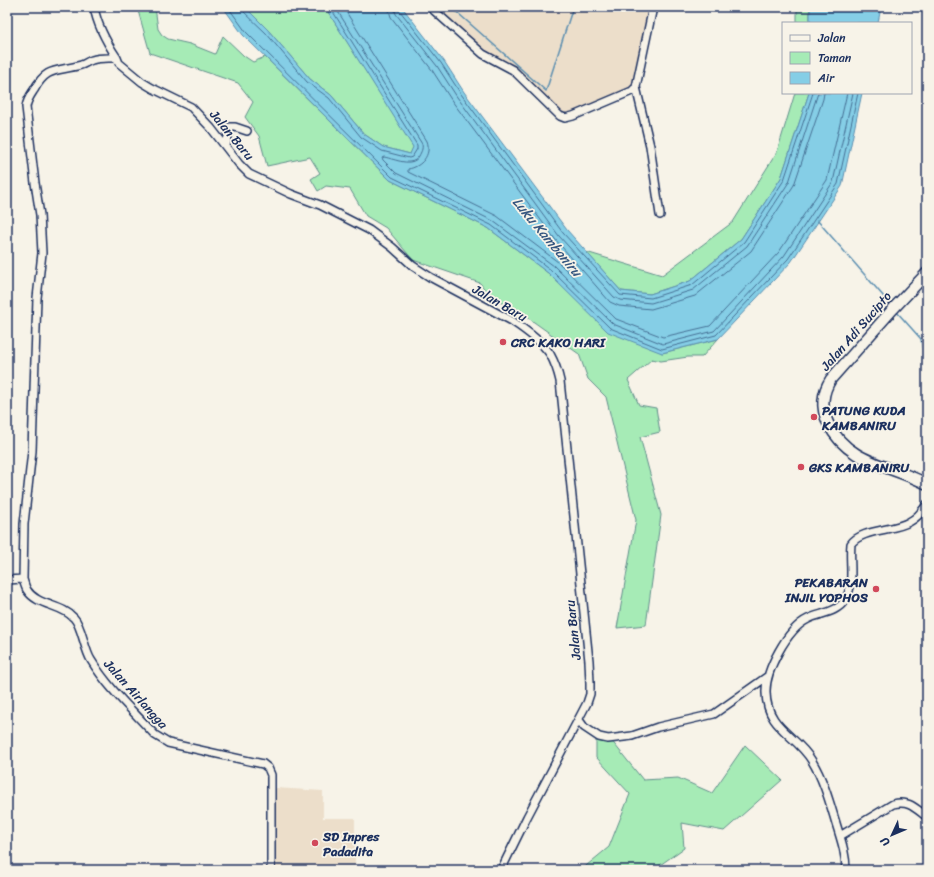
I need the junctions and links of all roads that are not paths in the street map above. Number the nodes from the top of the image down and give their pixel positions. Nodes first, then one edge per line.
1 (94, 7) edge
2 (430, 7) edge
3 (653, 7) edge
4 (117, 58) junction
5 (636, 87) junction
6 (247, 132) dead end
7 (226, 146) junction
8 (660, 214) dead end
9 (927, 273) edge
10 (927, 484) edge
11 (927, 504) edge
12 (23, 579) junction
13 (7, 580) edge
14 (768, 676) junction
15 (579, 720) junction
16 (927, 817) edge
17 (840, 836) junction
18 (271, 870) edge
19 (501, 870) edge
20 (846, 870) edge

1 - 4 street, Jalan Baru
2 - 5 street
3 - 5 street
4 - 7 street, Jalan Baru
4 - 12 street
5 - 8 street
6 - 7 street
7 - 15 street, Jalan Baru
9 - 10 highway, Jalan Adi Sucipto
11 - 14 street
12 - 13 street
12 - 18 street, Jalan Airlangga
14 - 15 street
14 - 17 street
15 - 19 street, Jalan Baru
16 - 17 street
17 - 20 street

